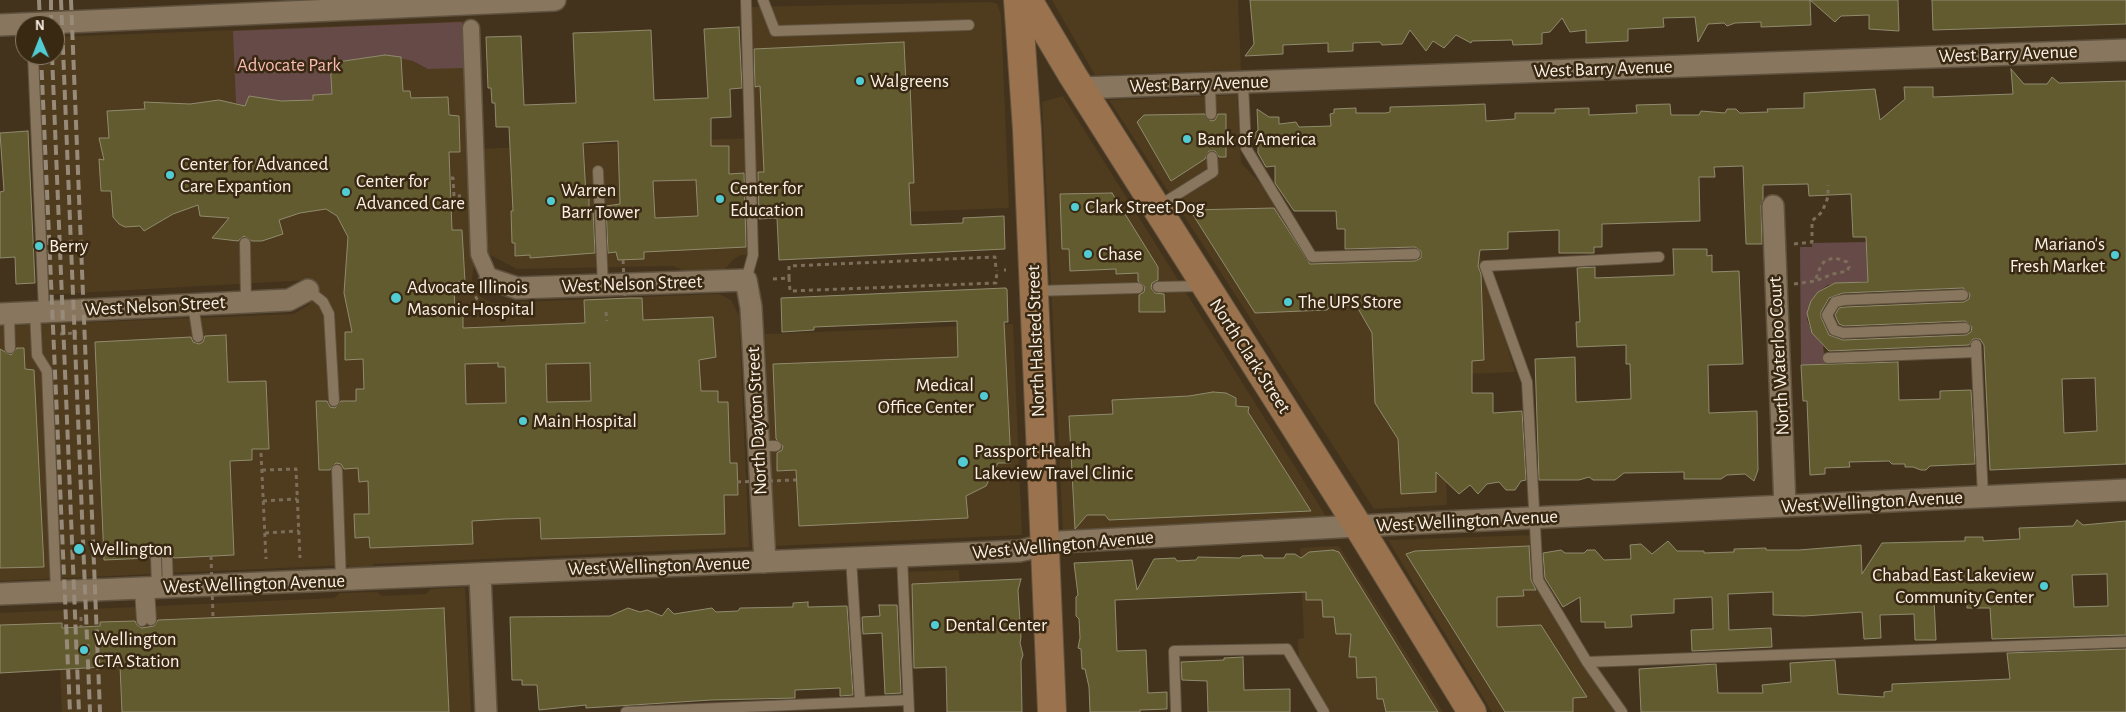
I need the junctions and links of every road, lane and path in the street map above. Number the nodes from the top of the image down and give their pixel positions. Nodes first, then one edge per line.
1 (555, 0) edge
2 (746, 0) edge
3 (763, 0) edge
4 (1018, 0) edge
5 (1028, 0) edge
6 (65, 22) edge
7 (0, 25) edge
8 (15, 25) edge
9 (968, 25) dead end
10 (471, 28) dead end
11 (2126, 50) edge
12 (32, 65) edge
13 (1243, 83) junction
14 (1210, 84) junction
15 (1081, 88) junction
16 (1211, 114) dead end
17 (1212, 157) dead end
18 (598, 171) dead end
19 (451, 178) dead end
20 (1828, 186) dead end
21 (454, 192) dead end
22 (1773, 206) dead end
23 (1156, 208) junction
24 (245, 243) dead end
25 (1788, 244) dead end
26 (1415, 254) dead end
27 (1659, 258) dead end
28 (623, 260) dead end
29 (789, 278) junction
30 (490, 279) joint
31 (773, 279) dead end
32 (746, 280) junction
33 (1815, 281) junction
34 (1791, 284) dead end
35 (603, 286) junction
36 (1205, 286) junction
37 (1158, 287) dead end
38 (1138, 288) dead end
39 (308, 290) joint
40 (1034, 291) junction
41 (1963, 295) dead end
42 (625, 298) dead end
43 (246, 302) junction
44 (193, 304) junction
45 (39, 312) junction
46 (606, 312) dead end
47 (4, 314) edge
48 (607, 321) dead end
49 (1965, 328) dead end
50 (77, 333) dead end
51 (60, 334) dead end
52 (198, 337) dead end
53 (10, 348) dead end
54 (1828, 358) dead end
55 (334, 400) dead end
56 (261, 453) dead end
57 (262, 470) junction
58 (337, 470) dead end
59 (796, 480) dead end
60 (737, 482) dead end
61 (2126, 490) edge
62 (1983, 497) junction
63 (297, 499) junction
64 (263, 501) junction
65 (1785, 506) junction
66 (1534, 517) junction
67 (1358, 526) junction
68 (298, 531) junction
69 (264, 533) junction
70 (1045, 546) junction
71 (211, 556) dead end
72 (902, 556) junction
73 (161, 558) dead end
74 (300, 558) dead end
75 (852, 558) junction
76 (266, 559) dead end
77 (765, 562) junction
78 (480, 574) junction
79 (341, 580) junction
80 (154, 588) junction
81 (56, 592) junction
82 (0, 594) edge
83 (81, 617) dead end
84 (213, 617) dead end
85 (146, 620) dead end
86 (81, 627) dead end
87 (2126, 642) edge
88 (1587, 662) junction
89 (908, 700) junction
90 (860, 702) junction
91 (486, 712) edge
92 (626, 712) edge
93 (909, 712) edge
94 (1052, 712) edge
95 (1176, 712) edge
96 (1324, 712) edge
97 (1472, 712) edge
98 (1622, 712) edge

1 - 6 street
2 - 32 lane
3 - 9 lane
4 - 40 main road, North Halsted Street
5 - 15 main road, North Clark Street
7 - 8 street
10 - 30 street
11 - 13 street, West Barry Avenue
12 - 45 lane
13 - 14 street, West Barry Avenue
13 - 26 lane
14 - 15 street, West Barry Avenue
14 - 16 lane
15 - 23 main road, North Clark Street
17 - 23 lane
18 - 35 lane
19 - 21 path
20 - 25 path
22 - 65 street, North Waterloo Court
23 - 36 main road, North Clark Street
24 - 43 lane
27 - 66 lane
28 - 42 path, bridge
29 - 29 path
29 - 31 path
30 - 35 street, West Nelson Street
32 - 35 street, West Nelson Street
32 - 77 street, North Dayton Street
33 - 33 path
33 - 34 path
36 - 37 lane
36 - 67 main road, North Clark Street
38 - 40 lane
39 - 43 street, West Nelson Street
39 - 55 lane
40 - 70 main road, North Halsted Street
41 - 49 lane
43 - 44 street, West Nelson Street
44 - 45 street, West Nelson Street
44 - 52 lane
45 - 47 street, West Nelson Street
45 - 81 lane
46 - 48 path
47 - 53 lane
50 - 51 path
54 - 62 lane
56 - 57 path
57 - 63 path
57 - 64 path
58 - 79 lane
59 - 60 path, bridge
61 - 62 street, West Wellington Avenue
62 - 65 street, West Wellington Avenue
63 - 64 path
63 - 68 path
64 - 69 path
65 - 66 street, West Wellington Avenue
66 - 67 street, West Wellington Avenue
66 - 88 lane
67 - 70 street, West Wellington Avenue
67 - 97 main road, North Clark Street
68 - 69 path
68 - 74 path
69 - 76 path
70 - 72 street, West Wellington Avenue
70 - 94 main road, North Halsted Street
71 - 84 path, bridge
72 - 75 street, West Wellington Avenue
72 - 89 lane
73 - 80 lane
75 - 77 street, West Wellington Avenue
75 - 90 lane
77 - 78 street, West Wellington Avenue
78 - 79 street, West Wellington Avenue
78 - 91 street
79 - 80 street, West Wellington Avenue
80 - 81 street, West Wellington Avenue
80 - 85 lane
81 - 82 street, West Wellington Avenue
83 - 86 path
87 - 88 lane
88 - 98 lane
89 - 90 lane
89 - 93 lane
90 - 92 lane
95 - 96 lane

